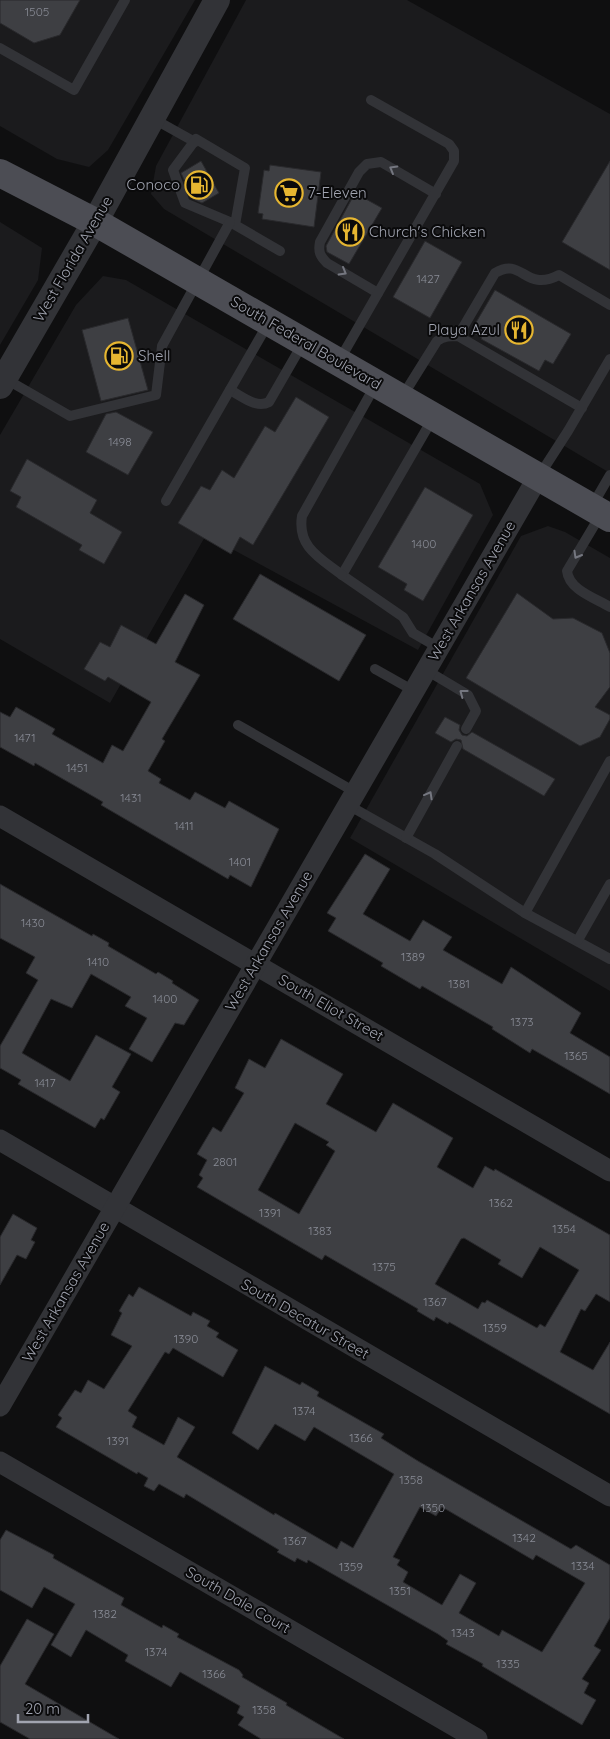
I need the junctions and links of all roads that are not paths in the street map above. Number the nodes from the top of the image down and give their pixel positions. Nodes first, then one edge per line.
1 (125, 0) edge
2 (216, 0) edge
3 (0, 48) edge
4 (371, 100) dead end
5 (152, 118) junction
6 (194, 142) junction
7 (0, 173) edge
8 (436, 194) junction
9 (95, 222) junction
10 (233, 223) junction
11 (280, 251) dead end
12 (196, 280) junction
13 (378, 293) junction
14 (610, 305) edge
15 (269, 322) junction
16 (458, 336) junction
17 (304, 342) junction
18 (610, 359) edge
19 (339, 361) junction
20 (3, 377) edge
21 (376, 383) junction
22 (230, 390) junction
23 (402, 398) junction
24 (582, 408) junction
25 (434, 416) junction
26 (610, 475) edge
27 (538, 477) junction
28 (166, 501) dead end
29 (601, 513) edge
30 (342, 575) junction
31 (610, 607) edge
32 (439, 648) junction
33 (375, 668) dead end
34 (426, 670) junction
35 (414, 691) junction
36 (238, 725) dead end
37 (466, 729) dead end
38 (457, 746) dead end
39 (610, 761) edge
40 (352, 798) junction
41 (0, 816) edge
42 (406, 838) junction
43 (610, 884) edge
44 (525, 913) junction
45 (578, 940) junction
46 (610, 959) edge
47 (256, 963) junction
48 (0, 1140) edge
49 (610, 1171) edge
50 (115, 1208) junction
51 (0, 1406) edge
52 (0, 1462) edge
53 (610, 1496) edge
54 (477, 1739) edge

1 - 3 lane
2 - 5 street, West Florida Avenue
4 - 8 lane
5 - 6 lane
5 - 9 street, West Florida Avenue
6 - 10 lane
6 - 10 lane
7 - 9 main road, South Federal Boulevard
8 - 13 lane
8 -> 13 lane
9 - 12 main road, South Federal Boulevard
9 - 20 street, West Florida Avenue
10 - 11 lane
10 - 12 lane
12 - 15 main road, South Federal Boulevard
12 - 20 lane
13 - 19 lane
14 - 16 lane
15 - 17 main road, South Federal Boulevard
15 - 22 lane
16 - 23 lane
16 - 24 lane
17 - 19 main road, South Federal Boulevard
17 - 22 lane
18 - 24 lane
19 - 21 main road, South Federal Boulevard
21 - 23 main road, South Federal Boulevard
21 - 30 lane
22 - 28 lane
23 - 25 main road, South Federal Boulevard
24 - 27 lane
25 - 27 main road, South Federal Boulevard
25 - 30 lane
26 - 29 lane
27 - 29 main road, South Federal Boulevard
27 - 32 street, West Arkansas Avenue
29 -> 31 lane
30 - 32 lane
32 - 34 street, West Arkansas Avenue
33 - 35 lane
34 - 35 street, West Arkansas Avenue
37 -> 34 lane
35 - 40 street, West Arkansas Avenue
36 - 40 lane
42 -> 38 lane
39 - 44 lane
40 - 42 lane
40 - 47 street, West Arkansas Avenue
41 - 47 street, South Eliot Street
42 - 44 lane
43 - 45 lane
44 - 45 lane
45 - 46 lane
47 - 49 street, South Eliot Street
47 - 50 street, West Arkansas Avenue
48 - 50 street, South Decatur Street
50 - 51 street, West Arkansas Avenue
50 - 53 street, South Decatur Street
52 - 54 street, South Dale Court

